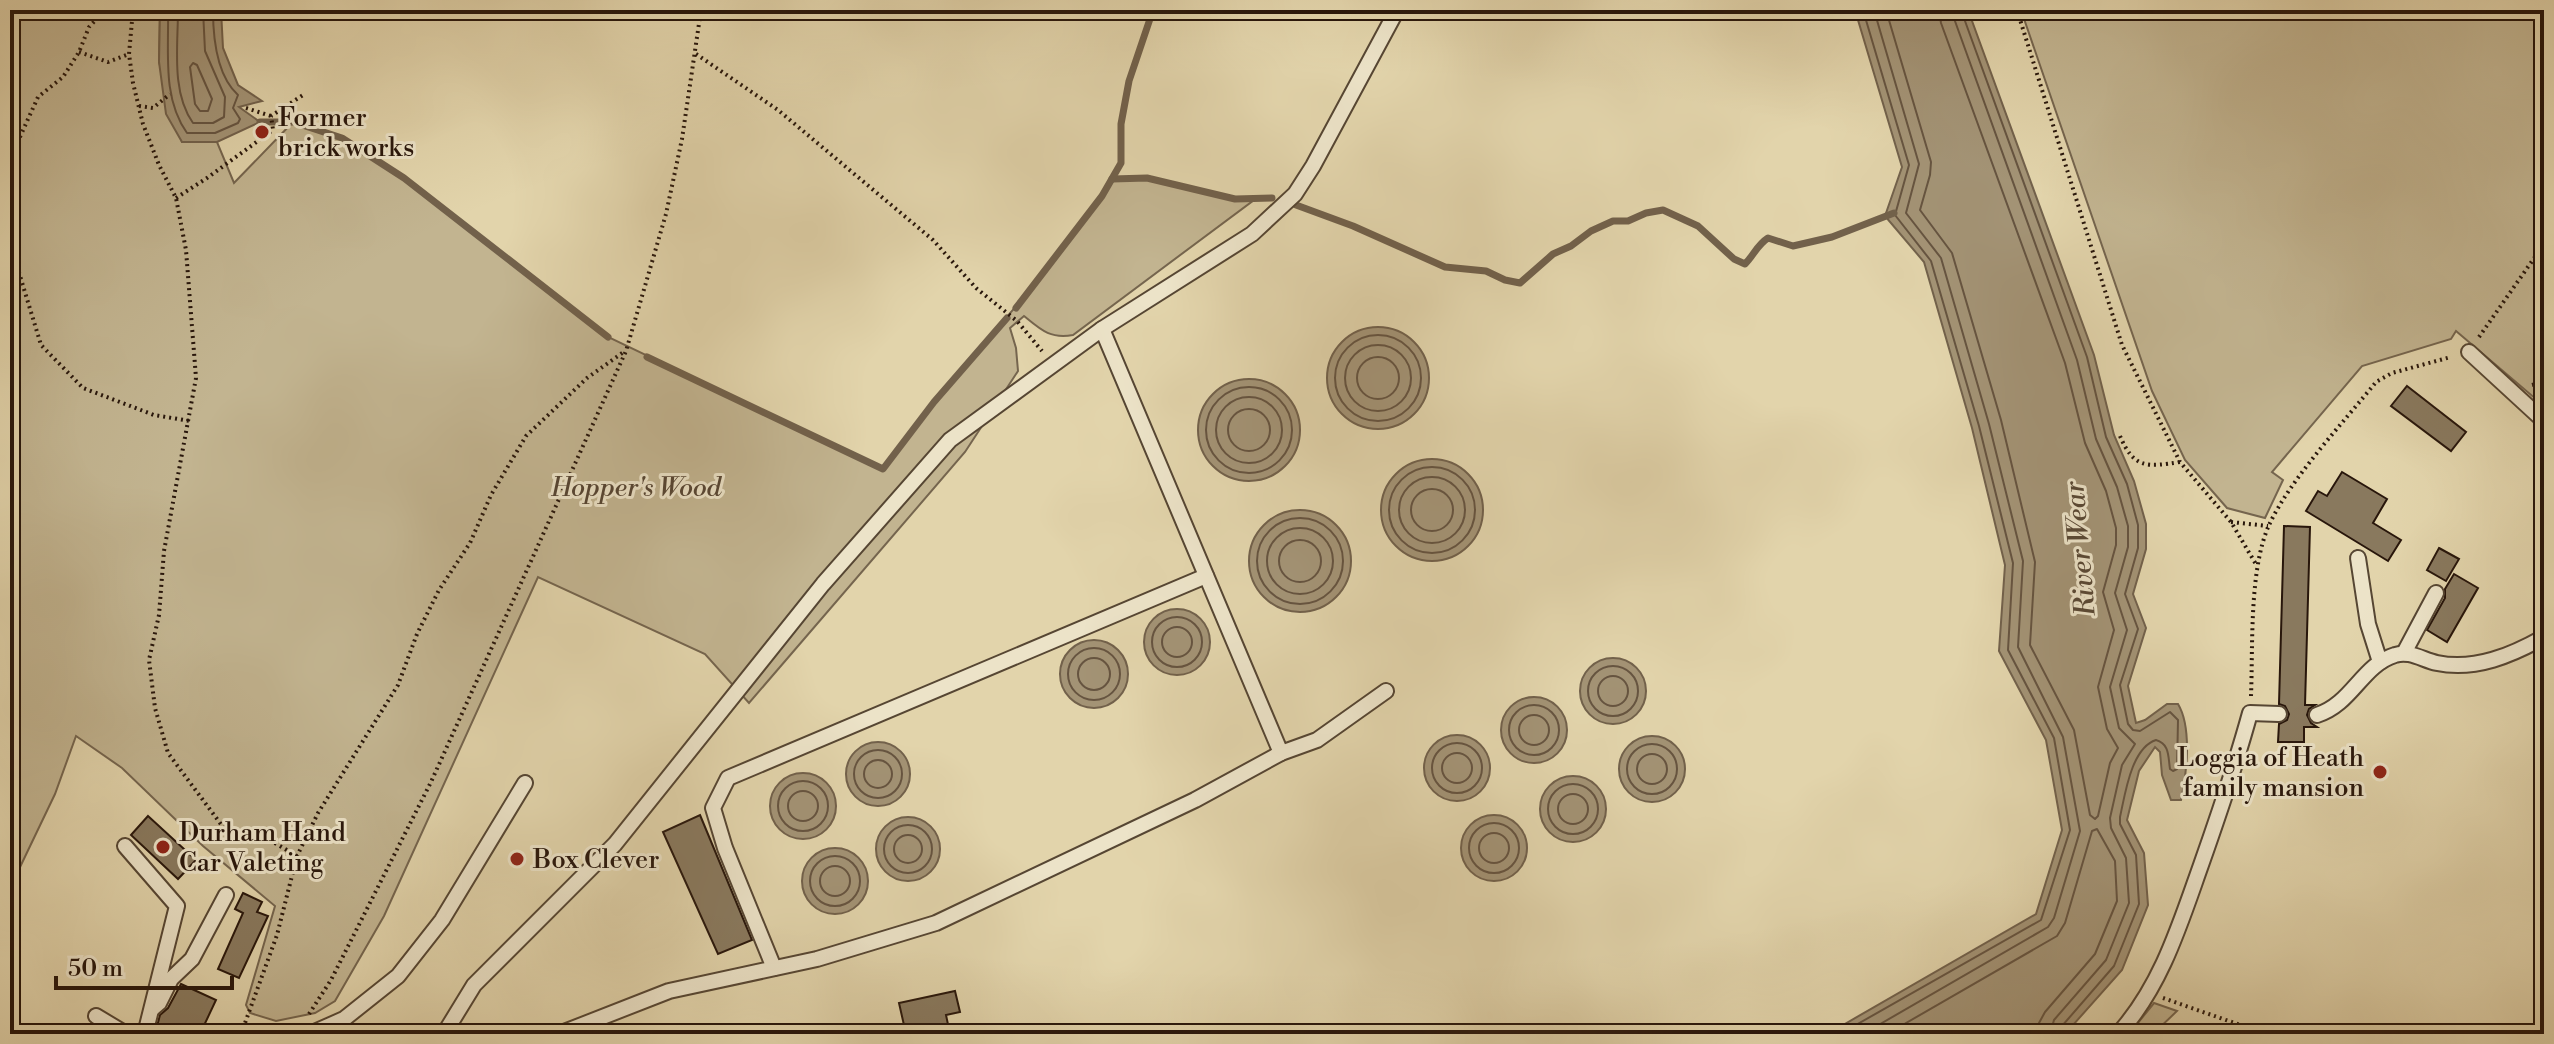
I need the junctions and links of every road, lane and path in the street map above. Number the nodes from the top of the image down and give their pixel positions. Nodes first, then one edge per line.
1 (105, 10) edge
2 (133, 10) edge
3 (701, 10) edge
4 (1397, 10) edge
5 (2017, 10) edge
6 (79, 52) junction
7 (129, 54) junction
8 (696, 54) junction
9 (170, 94) dead end
10 (303, 95) dead end
11 (139, 106) junction
12 (246, 108) dead end
13 (271, 116) junction
14 (10, 159) edge
15 (176, 198) junction
16 (10, 243) edge
17 (2544, 244) edge
18 (1102, 329) junction
19 (626, 351) junction
20 (2469, 352) junction
21 (1054, 366) junction
22 (190, 421) junction
23 (2544, 421) edge
24 (2120, 436) dead end
25 (2180, 462) junction
26 (2231, 522) junction
27 (2269, 526) junction
28 (2358, 558) dead end
29 (2257, 566) junction
30 (1206, 576) junction
31 (2436, 593) dead end
32 (2544, 637) edge
33 (2404, 653) junction
34 (2380, 662) junction
35 (1386, 691) dead end
36 (2250, 713) junction
37 (2279, 714) dead end
38 (2317, 715) dead end
39 (1281, 753) junction
40 (525, 783) dead end
41 (125, 846) dead end
42 (297, 856) junction
43 (226, 895) dead end
44 (774, 968) junction
45 (2150, 993) junction
46 (148, 1011) junction
47 (96, 1016) dead end
48 (307, 1029) edge
49 (126, 1034) edge
50 (145, 1034) edge
51 (241, 1034) edge
52 (444, 1034) edge
53 (559, 1034) edge
54 (2118, 1034) edge
55 (2266, 1034) edge

1 - 6 path
2 - 7 path
3 - 8 path
4 - 18 lane
5 - 25 path
6 - 7 path
6 - 14 path
7 - 11 path
8 - 19 path
8 - 21 path
9 - 11 path
10 - 13 path
11 - 15 path
12 - 13 path
13 - 15 path
15 - 22 path
16 - 22 path
17 - 20 path
18 - 21 lane
18 - 30 lane
19 - 42 path
19 - 48 path
20 - 23 lane
20 - 27 path
21 - 52 lane
22 - 42 path
24 - 25 path
25 - 26 path
26 - 27 path
26 - 29 path
27 - 29 path
28 - 34 lane
29 - 36 path
30 - 39 lane
30 - 44 lane
31 - 33 lane
32 - 33 lane
33 - 34 lane
34 - 38 lane
35 - 39 lane
36 - 37 lane
36 - 45 lane
39 - 44 lane
40 - 48 lane
41 - 46 lane
42 - 51 path
43 - 46 lane
44 - 53 lane
45 - 54 lane
45 - 55 path
46 - 50 lane
47 - 49 lane

